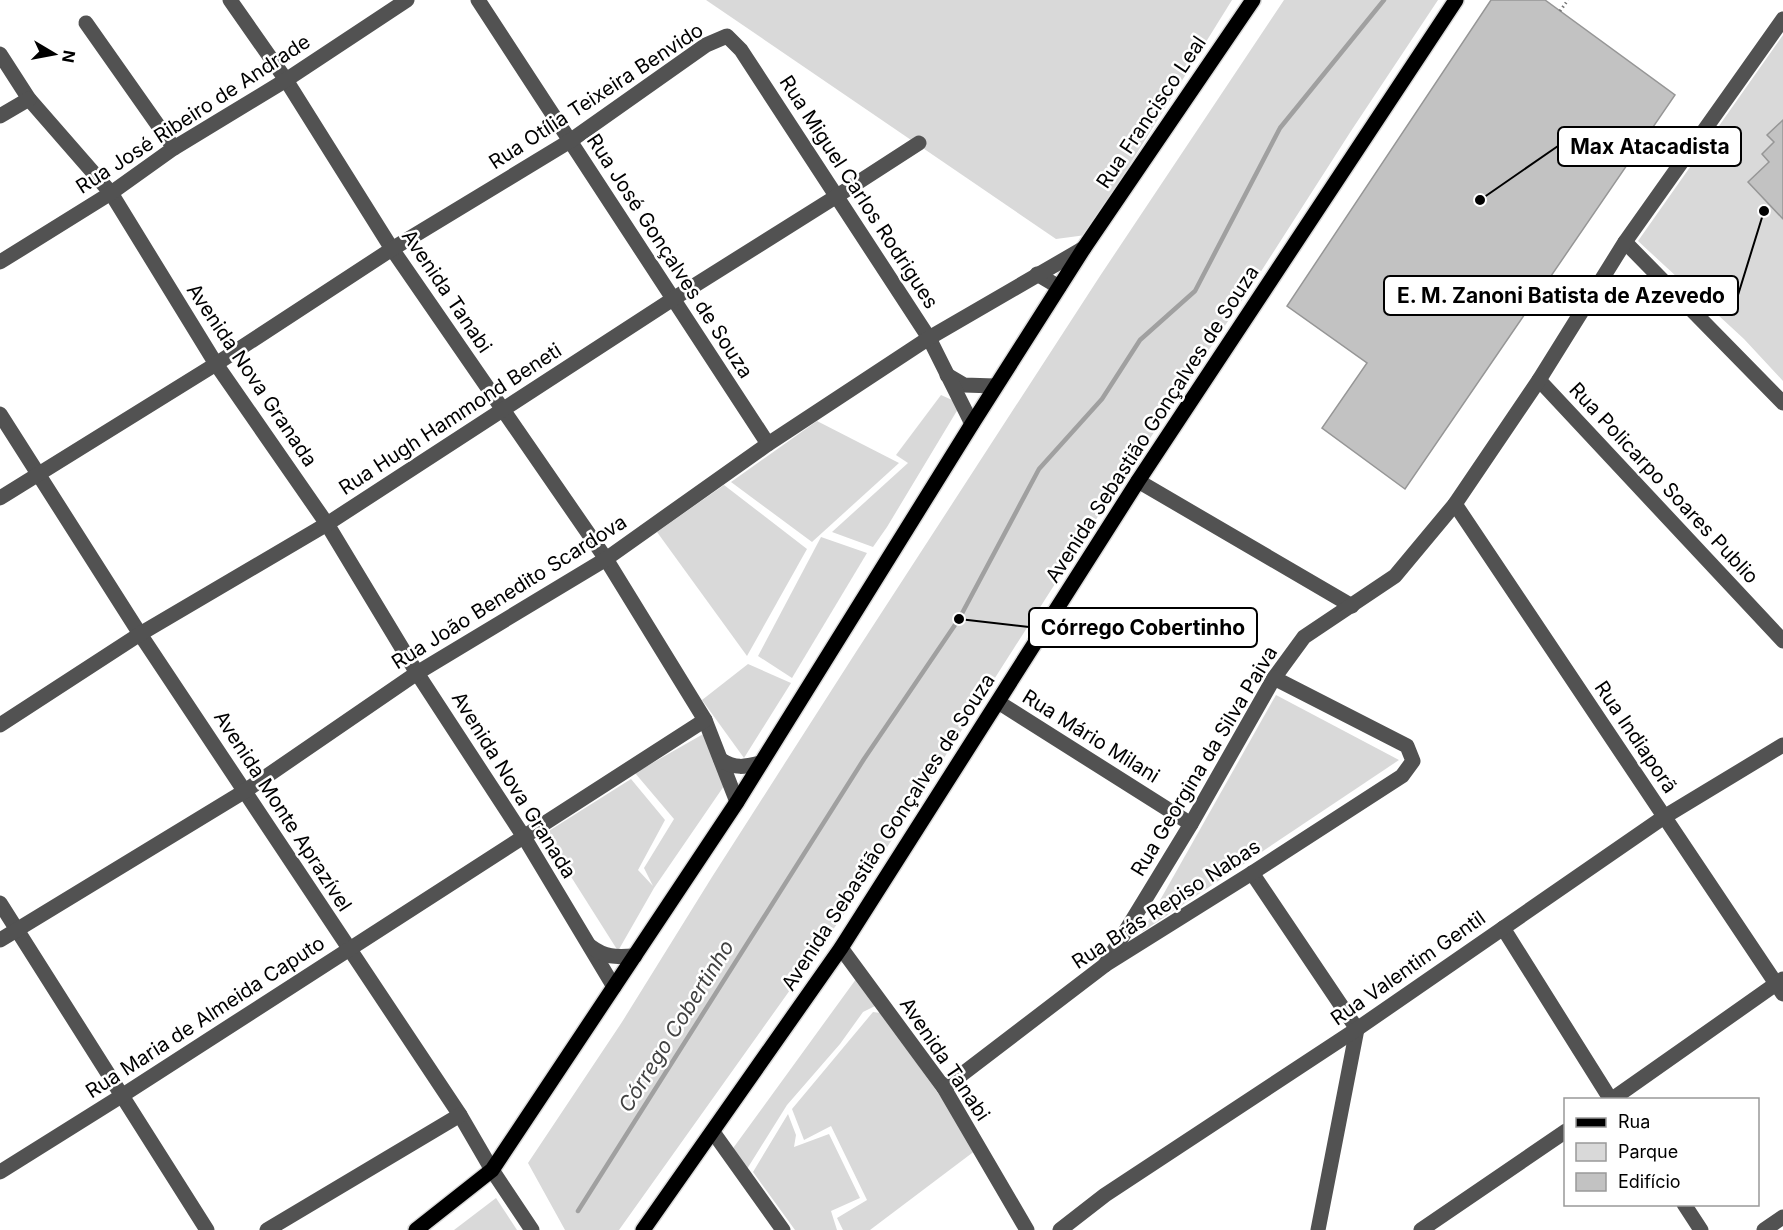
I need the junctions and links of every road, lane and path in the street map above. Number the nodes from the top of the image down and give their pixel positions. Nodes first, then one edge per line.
1 (230, 0) edge
2 (478, 0) edge
3 (1253, 0) edge
4 (1456, 0) edge
5 (1568, 0) edge
6 (399, 2) edge
7 (1560, 11) dead end
8 (1783, 20) edge
9 (86, 23) dead end
10 (727, 36) joint
11 (0, 54) edge
12 (286, 80) junction
13 (29, 99) junction
14 (0, 116) edge
15 (570, 141) junction
16 (918, 143) dead end
17 (174, 148) junction
18 (111, 193) junction
19 (837, 196) junction
20 (1625, 242) junction
21 (1084, 248) junction
22 (392, 249) junction
23 (0, 262) edge
24 (1036, 274) junction
25 (1059, 287) junction
26 (673, 299) junction
27 (929, 338) junction
28 (216, 364) junction
29 (947, 375) junction
30 (1539, 380) junction
31 (995, 386) junction
32 (1783, 403) edge
33 (503, 410) junction
34 (0, 414) edge
35 (972, 424) junction
36 (768, 444) junction
37 (39, 473) junction
38 (1138, 481) junction
39 (0, 498) edge
40 (1455, 504) junction
41 (327, 524) junction
42 (606, 559) junction
43 (1352, 606) junction
44 (140, 634) junction
45 (1783, 641) edge
46 (417, 673) junction
47 (1274, 678) junction
48 (998, 702) junction
49 (705, 720) junction
50 (0, 724) edge
51 (1783, 745) edge
52 (721, 760) junction
53 (761, 763) junction
54 (245, 791) junction
55 (737, 802) junction
56 (1664, 817) junction
57 (1191, 824) junction
58 (524, 837) junction
59 (1252, 873) junction
60 (0, 903) edge
61 (1503, 928) junction
62 (17, 929) junction
63 (0, 940) edge
64 (588, 944) junction
65 (841, 948) junction
66 (349, 950) junction
67 (635, 956) junction
68 (1105, 965) junction
69 (1781, 985) edge
70 (614, 987) junction
71 (1356, 1029) junction
72 (944, 1088) junction
73 (123, 1095) junction
74 (1610, 1098) edge
75 (1614, 1098) edge
76 (460, 1115) junction
77 (713, 1132) junction
78 (1564, 1132) edge
79 (492, 1170) junction
80 (0, 1172) edge
81 (1685, 1206) edge
82 (1783, 1217) edge
83 (207, 1230) edge
84 (267, 1230) edge
85 (416, 1230) edge
86 (532, 1230) edge
87 (643, 1230) edge
88 (783, 1230) edge
89 (1027, 1230) edge
90 (1060, 1230) edge
91 (1318, 1230) edge
92 (1421, 1230) edge
93 (1701, 1230) edge
94 (1764, 1230) edge

1 - 12 street, Avenida Tanabi
2 - 15 street, Rua José Gonçalves de Souza
3 - 21 main road, Rua Francisco Leal
4 - 38 main road, Avenida Sebastião Gonçalves de Souza
5 - 7 path
6 - 12 street, Rua José Ribeiro de Andrade
8 - 20 street, Rua Georgina da Silva Paiva
9 - 17 street
10 - 15 street, Rua Otília Teixeira Benvido
10 - 19 street, Rua Miguel Carlos Rodrigues
11 - 13 street, Avenida Nova Granada
12 - 17 street, Rua José Ribeiro de Andrade
12 - 22 street, Avenida Tanabi
13 - 14 street
13 - 18 street, Avenida Nova Granada
15 - 22 street, Rua Otília Teixeira Benvido
15 - 26 street, Rua José Gonçalves de Souza
16 - 19 street, Rua Hugh Hammond Beneti
17 - 18 street, Rua José Ribeiro de Andrade
18 - 23 street, Rua José Ribeiro de Andrade
18 - 28 street, Avenida Nova Granada
19 - 26 street, Rua Hugh Hammond Beneti
19 - 27 street, Rua Miguel Carlos Rodrigues
20 - 30 street, Rua Georgina da Silva Paiva
20 - 32 street
21 - 24 street, Rua João Benedito Scardova
21 - 25 main road
22 - 28 street, Rua Otília Teixeira Benvido
22 - 33 street, Avenida Tanabi
24 - 25 street
24 - 27 street, Rua João Benedito Scardova
25 - 31 main road
26 - 33 street, Rua Hugh Hammond Beneti
26 - 36 street, Rua José Gonçalves de Souza
27 - 29 street, Rua Miguel Carlos Rodrigues
27 - 36 street, Rua João Benedito Scardova
28 - 37 street, Rua Otília Teixeira Benvido
28 - 41 street, Avenida Nova Granada
29 - 31 street
29 - 35 street, Rua Miguel Carlos Rodrigues
30 - 40 street, Rua Georgina da Silva Paiva
30 - 45 street, Rua Policarpo Soares Publio
31 - 35 main road
33 - 41 street, Rua Hugh Hammond Beneti
33 - 42 street, Avenida Tanabi
34 - 37 street, Avenida Monte Aprazível
35 - 53 main road
36 - 42 street, Rua João Benedito Scardova
37 - 39 street, Rua Otília Teixeira Benvido
37 - 44 street, Avenida Monte Aprazível
38 - 43 street
38 - 48 main road, Avenida Sebastião Gonçalves de Souza
40 - 43 street, Rua Georgina da Silva Paiva
40 - 56 street, Rua Indiaporã
41 - 44 street, Rua Hugh Hammond Beneti
41 - 46 street, Avenida Nova Granada
42 - 46 street, Rua João Benedito Scardova
42 - 49 street, Avenida Tanabi
43 - 47 street, Rua Georgina da Silva Paiva
44 - 50 street, Rua Hugh Hammond Beneti
44 - 54 street, Avenida Monte Aprazível
46 - 54 street, Rua João Benedito Scardova
46 - 58 street, Avenida Nova Granada
47 - 57 street, Rua Georgina da Silva Paiva
47 - 59 street, Rua Brás Repiso Nabas
48 - 57 street, Rua Mário Milani
48 - 65 main road, Avenida Sebastião Gonçalves de Souza
49 - 52 street, Avenida Tanabi
49 - 58 street, Rua Maria de Almeida Caputo
51 - 56 street, Rua Valentim Gentil
52 - 53 street
52 - 55 street, Avenida Tanabi
53 - 55 main road
54 - 62 street, Rua João Benedito Scardova
54 - 66 street, Avenida Monte Aprazível
55 - 67 main road
56 - 61 street, Rua Valentim Gentil
56 - 69 street, Rua Indiaporã
57 - 68 street, Rua Georgina da Silva Paiva
58 - 64 street, Avenida Nova Granada
58 - 66 street, Rua Maria de Almeida Caputo
59 - 68 street, Rua Brás Repiso Nabas
59 - 71 street
60 - 62 street
61 - 71 street, Rua Valentim Gentil
61 - 74 street
62 - 63 street, Rua João Benedito Scardova
62 - 73 street
64 - 67 street
64 - 70 street, Avenida Nova Granada
65 - 72 street, Avenida Tanabi
65 - 77 main road, Avenida Sebastião Gonçalves de Souza
66 - 73 street, Rua Maria de Almeida Caputo
66 - 76 street, Avenida Monte Aprazível
67 - 70 main road
68 - 72 street, Rua Brás Repiso Nabas
69 - 75 street
70 - 79 main road
71 - 90 street, Rua Valentim Gentil
71 - 91 street
72 - 89 street, Avenida Tanabi
73 - 80 street, Rua Maria de Almeida Caputo
73 - 83 street
76 - 79 street, Avenida Monte Aprazível
76 - 84 street
77 - 87 main road, Avenida Sebastião Gonçalves de Souza
77 - 88 street
78 - 92 street
79 - 85 main road
79 - 86 street, Avenida Monte Aprazível
81 - 93 street
82 - 94 street

